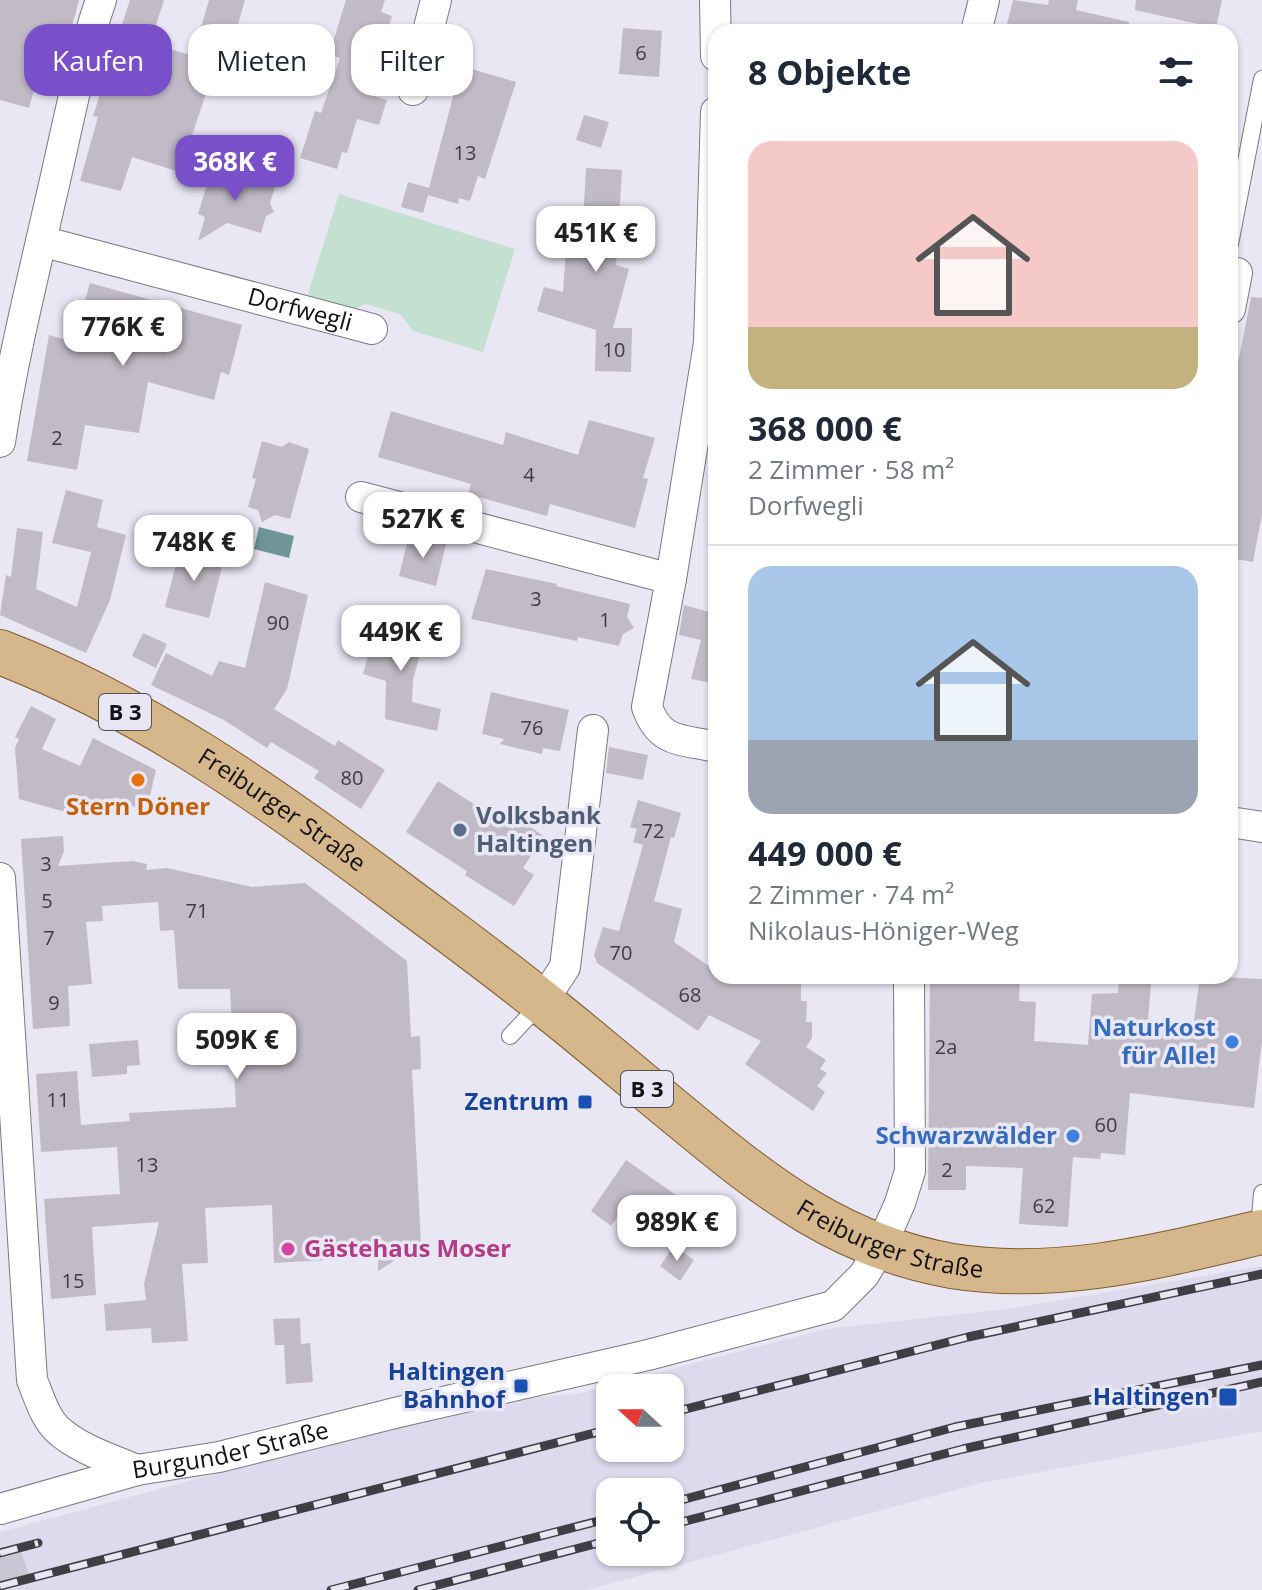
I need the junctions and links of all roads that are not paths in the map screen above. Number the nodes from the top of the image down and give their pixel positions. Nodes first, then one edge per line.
1 (101, 0) edge
2 (436, 0) edge
3 (715, 0) edge
4 (984, 0) edge
5 (430, 24) edge
6 (715, 24) edge
7 (978, 24) edge
8 (1262, 79) edge
9 (41, 241) junction
10 (1240, 266) edge
11 (372, 329) dead end
12 (708, 349) edge
13 (0, 442) edge
14 (361, 497) dead end
15 (671, 579) junction
16 (0, 652) edge
17 (593, 730) dead end
18 (708, 745) edge
19 (1238, 823) edge
20 (1262, 827) edge
21 (0, 878) edge
22 (909, 984) edge
23 (542, 1002) junction
24 (510, 1036) dead end
25 (1261, 1219) edge
26 (881, 1246) junction
27 (137, 1470) junction
28 (0, 1509) edge

1 - 9 street
2 - 5 street
3 - 6 street
4 - 7 street
8 - 10 lane
9 - 11 street, Dorfwegli
9 - 13 street
12 - 15 street
14 - 15 street
15 - 18 street
16 - 23 main road, Freiburger Straße / B 3
17 - 23 street
19 - 20 street
21 - 27 street, Burgunder Straße
22 - 26 street, Burgunder Straße
23 - 24 lane
23 - 26 main road, Freiburger Straße / B 3
25 - 26 main road, Freiburger Straße / B 3
26 - 27 street, Burgunder Straße
27 - 28 street

